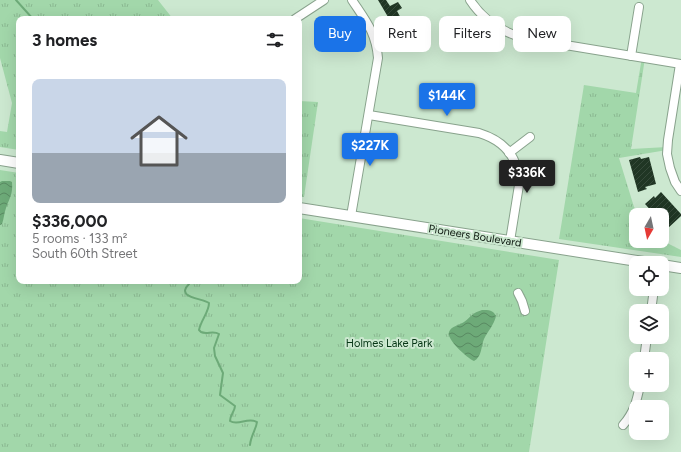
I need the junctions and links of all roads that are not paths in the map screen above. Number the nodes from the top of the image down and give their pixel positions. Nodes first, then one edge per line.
1 (324, 0) edge
2 (352, 0) edge
3 (470, 0) edge
4 (639, 7) dead end
5 (300, 16) edge
6 (631, 56) junction
7 (680, 64) edge
8 (369, 115) junction
9 (530, 137) dead end
10 (510, 153) junction
11 (0, 160) edge
12 (16, 163) edge
13 (681, 191) edge
14 (302, 208) edge
15 (351, 216) junction
16 (510, 241) junction
17 (629, 260) edge
18 (669, 266) edge
19 (681, 268) edge
20 (518, 293) dead end
21 (525, 311) dead end
22 (638, 392) edge
23 (623, 425) dead end

1 - 5 street
2 - 8 street
3 - 6 street
4 - 6 street
6 - 7 street
7 - 13 street
8 - 10 street
8 - 15 street
9 - 10 street
10 - 16 street
11 - 12 main road
14 - 15 main road, Pioneers Boulevard
15 - 16 main road, Pioneers Boulevard
16 - 17 main road, Pioneers Boulevard
18 - 19 main road
20 - 21 street
22 - 23 street

